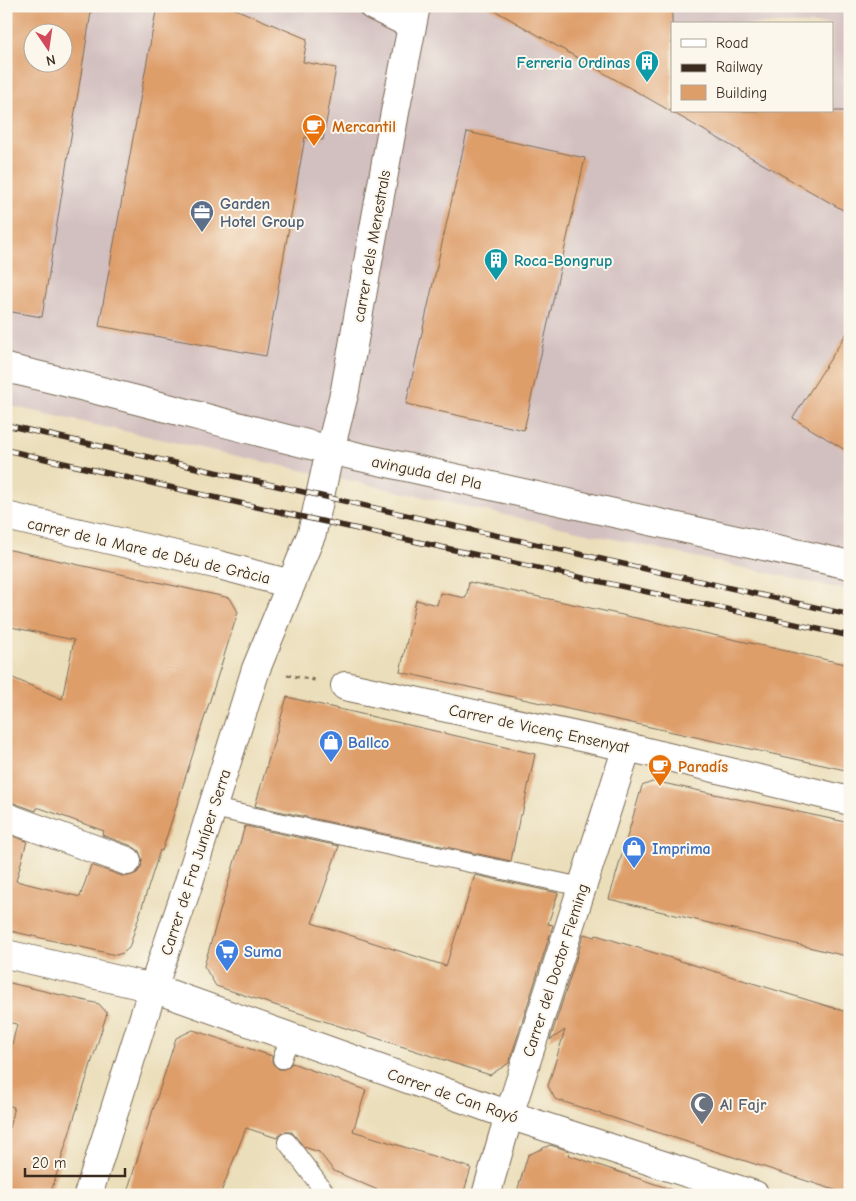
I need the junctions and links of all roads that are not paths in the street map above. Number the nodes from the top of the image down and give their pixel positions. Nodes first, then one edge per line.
1 (372, 6) edge
2 (414, 16) edge
3 (6, 368) edge
4 (330, 450) junction
5 (6, 516) edge
6 (312, 533) joint
7 (850, 565) edge
8 (291, 584) junction
9 (345, 686) road end
10 (627, 747) junction
11 (850, 801) edge
12 (212, 808) junction
13 (6, 817) edge
14 (127, 861) dead end
15 (582, 887) junction
16 (6, 954) edge
17 (153, 988) junction
18 (509, 1115) junction
19 (287, 1142) dead end
20 (88, 1195) edge
21 (327, 1195) edge
22 (486, 1195) edge
23 (755, 1195) edge

1 - 2 street
2 - 4 street, carrer dels Menestrals
3 - 4 street, avinguda del Pla
4 - 6 street, carrer dels Menestrals
4 - 7 street, avinguda del Pla
5 - 8 street, carrer de la Mare de Déu de Gràcia
6 - 8 street, Carrer de Fra Juníper Serra
8 - 12 street, Carrer de Fra Juníper Serra
9 - 10 street, Carrer de Vicenç Ensenyat
10 - 11 street, Carrer de Vicenç Ensenyat
10 - 15 street, Carrer del Doctor Fleming
12 - 15 lane
12 - 17 street, Carrer de Fra Juníper Serra
13 - 14 street
15 - 18 street, Carrer del Doctor Fleming
16 - 17 street, Carrer de Can Rayó
17 - 18 street, Carrer de Can Rayó
17 - 20 street, Carrer de Fra Juníper Serra
18 - 22 street, Carrer del Doctor Fleming
18 - 23 street, Carrer de Can Rayó
19 - 21 lane

